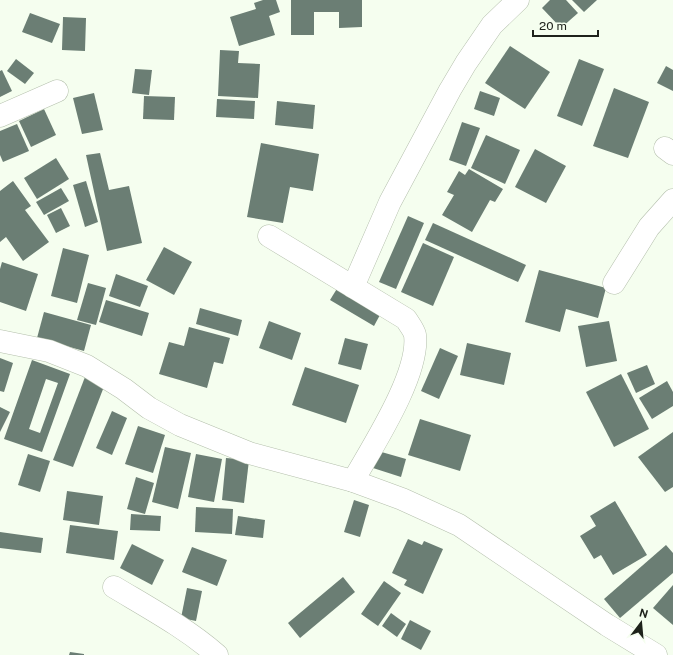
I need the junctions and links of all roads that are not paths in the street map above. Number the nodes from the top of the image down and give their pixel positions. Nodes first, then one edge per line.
1 (518, 0) edge
2 (57, 91) dead end
3 (0, 116) edge
4 (673, 200) edge
5 (269, 236) dead end
6 (614, 283) dead end
7 (354, 287) junction
8 (0, 341) edge
9 (352, 481) junction
10 (114, 587) dead end
11 (217, 655) edge
12 (656, 655) edge

1 - 7 street
2 - 3 street
4 - 6 street
5 - 7 street
7 - 9 street
8 - 9 street
9 - 12 street
10 - 11 street

